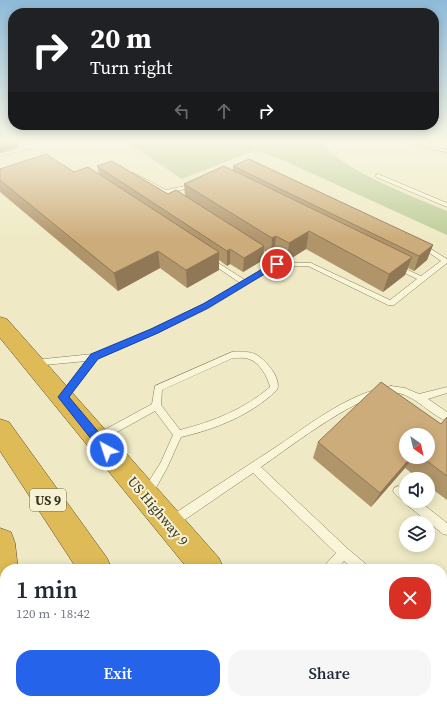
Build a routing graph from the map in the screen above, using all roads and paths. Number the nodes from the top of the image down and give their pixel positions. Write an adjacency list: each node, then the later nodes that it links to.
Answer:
1 (129, 173): 4 (lane)
2 (378, 176): 6 (lane)
3 (202, 183): 4 (lane)
4 (165, 192): 5 (lane)
5 (171, 196)
6 (447, 204)
7 (417, 243): 12 (lane)
8 (251, 247): 10 (lane)
9 (205, 257): 13 (lane)
10 (277, 264): 12 (lane); 13 (lane)
11 (394, 265): 12 (lane)
12 (422, 279)
13 (244, 283): 15 (lane)
14 (0, 324): 16 (highway, US Highway 9)
15 (94, 357): 16 (lane); 18 (lane)
16 (32, 363): 18 (highway, US Highway 9)
17 (447, 390): 19 (lane)
18 (63, 397): 24 (highway, US Highway 9)
19 (419, 398): 21 (lane); 25 (lane)
20 (156, 406): 23 (lane); 23 (lane); 24 (lane)
21 (447, 417)
22 (0, 430): 33 (highway, US 9)
23 (178, 434): 26 (lane)
24 (98, 439): 26 (highway, US Highway 9)
25 (254, 467): 28 (lane); 31 (lane)
26 (145, 496): 28 (highway, US Highway 9)
27 (420, 508): 29 (lane)
28 (169, 524): 34 (highway, US Highway 9)
29 (447, 530)
30 (0, 543): 32 (highway)
31 (344, 553): 35 (lane); 36 (lane)
32 (2, 564)
33 (93, 564)
34 (204, 564)
35 (334, 564)
36 (357, 564)

